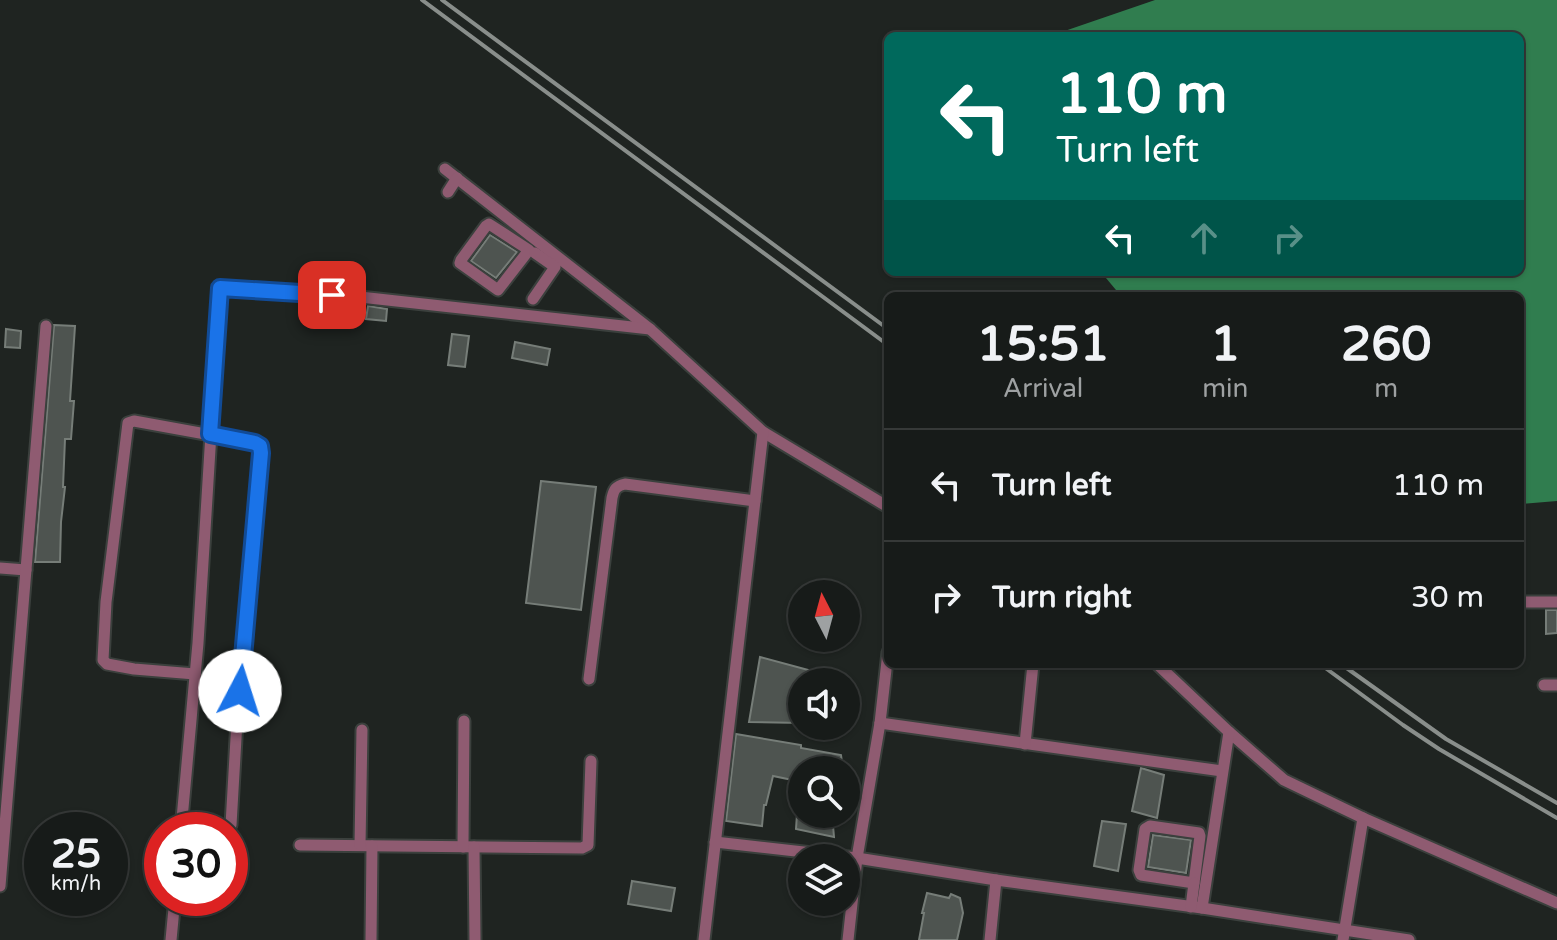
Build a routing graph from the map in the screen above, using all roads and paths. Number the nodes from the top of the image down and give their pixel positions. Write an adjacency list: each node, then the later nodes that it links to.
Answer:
1 (445, 169): 2 (street)
2 (457, 178): 3 (street); 4 (street)
3 (448, 192)
4 (480, 196): 5 (street); 6 (street)
5 (472, 208)
6 (511, 221): 7 (street); 8 (street)
7 (502, 232): 8 (street); 8 (street)
8 (533, 248): 9 (street)
9 (558, 263): 10 (street); 12 (street)
10 (533, 299)
11 (46, 326): 18 (street)
12 (650, 329): 13 (street); 14 (street)
13 (763, 432): 15 (street); 16 (street)
14 (210, 434): 24 (street); 24 (street); 38 (street)
15 (755, 501): 25 (street); 40 (street)
16 (884, 505)
17 (0, 568): 18 (street)
18 (26, 570): 29 (street)
19 (1524, 602): 20 (street)
20 (1557, 602)
21 (886, 668): 31 (street)
22 (1033, 668): 34 (street)
23 (1161, 668): 33 (street)
24 (195, 674): 37 (street)
25 (589, 679)
26 (1544, 685): 27 (street)
27 (1557, 685)
28 (0, 705): 29 (street)
29 (15, 707): 50 (street)
30 (464, 721): 44 (street)
31 (880, 723): 34 (street); 41 (street)
32 (362, 730): 43 (street)
33 (1229, 732): 36 (street); 39 (street)
34 (1025, 744): 36 (street)
35 (591, 761): 44 (street)
36 (1222, 771): 45 (street)
37 (183, 812)
38 (232, 812)
39 (1363, 818): 51 (street); 55 (street)
40 (715, 842): 46 (street); 59 (street)
41 (859, 844)
42 (300, 845): 43 (street)
43 (366, 846): 44 (street); 57 (street)
44 (468, 847): 58 (street)
45 (1205, 848): 49 (street); 49 (street); 52 (street)
46 (788, 850)
47 (860, 858): 48 (street)
48 (996, 880): 52 (street); 61 (street)
49 (1194, 883): 52 (street)
50 (0, 886)
51 (1557, 903)
52 (1197, 908): 55 (street)
53 (173, 916): 56 (street)
54 (851, 916): 60 (street)
55 (1344, 935): 62 (street)
56 (171, 940)
57 (371, 940)
58 (475, 940)
59 (704, 940)
60 (848, 940)
61 (990, 940)
62 (1409, 940)

